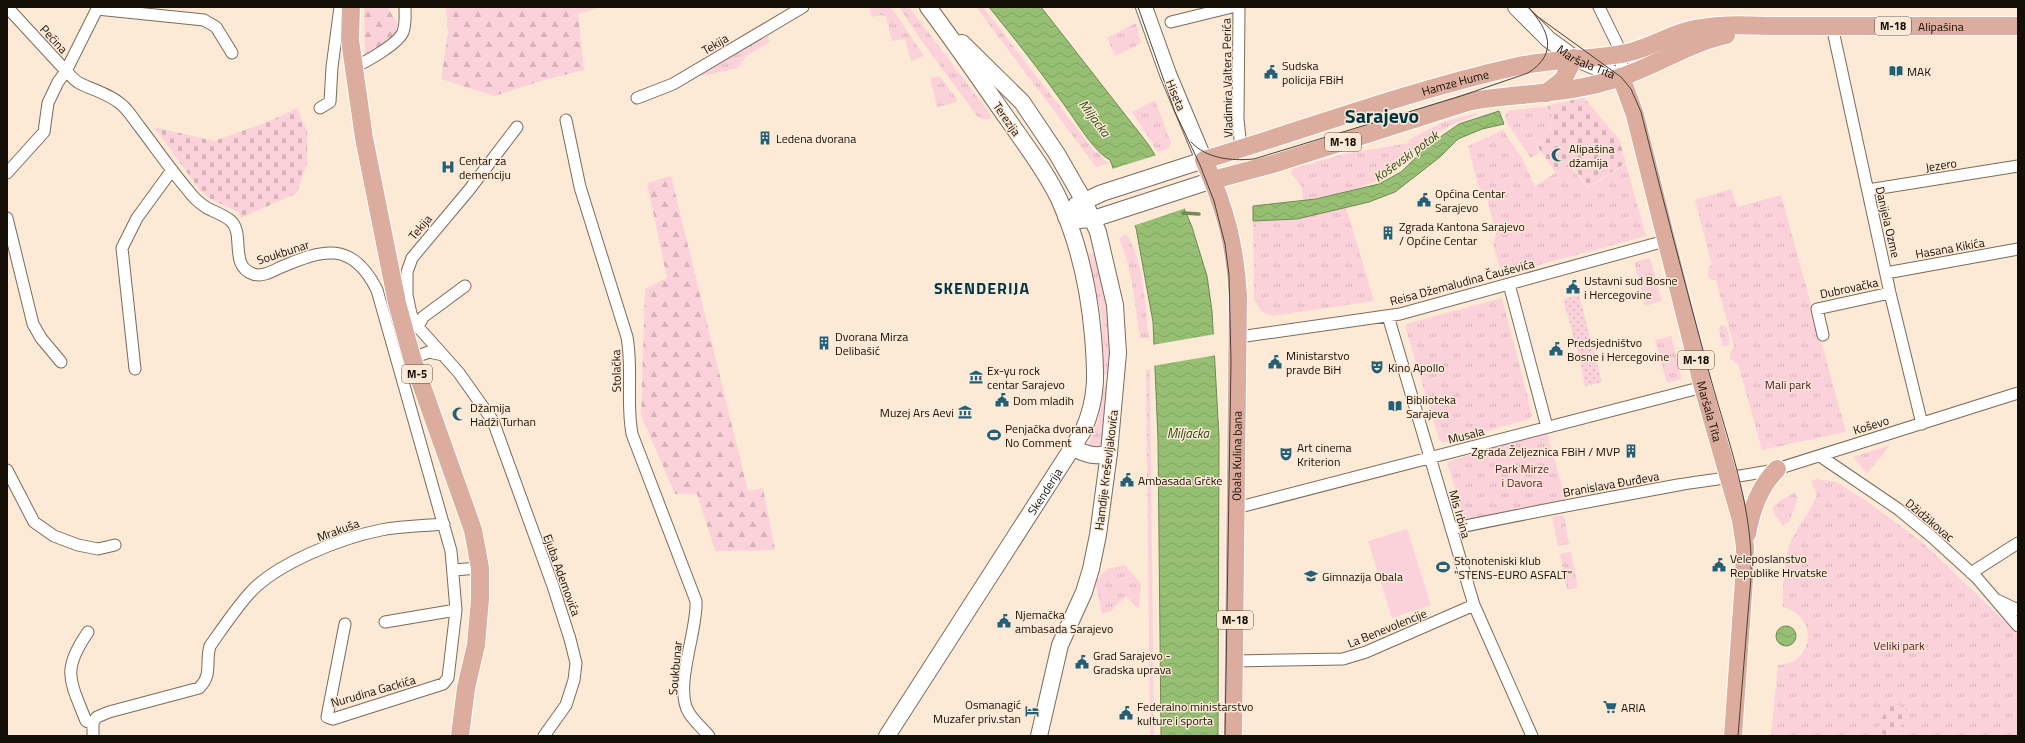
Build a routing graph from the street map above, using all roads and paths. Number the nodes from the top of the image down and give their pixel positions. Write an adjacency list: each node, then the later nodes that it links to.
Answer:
1 (7, 7): 22 (street, Pećina)
2 (340, 7): 26 (street)
3 (351, 7): 21 (main road, M-5)
4 (405, 7): 21 (street)
5 (803, 7): 25 (street, Tekija)
6 (928, 7): 14 (main road, Terezija)
7 (1144, 7): 30 (main road, Hiseta)
8 (1232, 7): 13 (street)
9 (1239, 7): 29 (street, Vladimira Valtera Perića)
10 (1516, 7): 20 (main road, Maršala Tita)
11 (1599, 7): 19 (street)
12 (98, 8): 18 (street); 22 (street)
13 (1171, 22)
14 (942, 24): 36 (main road, Terezija); 37 (main road, Terezija)
15 (1768, 26): 16 (main road, Alipašina / M-18); 19 (main road, Alipašina / M-18); 23 (main road, Alipašina / M-18)
16 (1832, 26): 17 (main road, Alipašina / M-18); 35 (street, Danijela Ozme)
17 (2018, 26)
18 (232, 53)
19 (1622, 54): 20 (main road, Hamze Hume / M-18); 23 (street)
20 (1574, 58): 23 (main road, Maršala Tita); 24 (main road); 29 (main road, Hamze Hume / M-18)
21 (354, 67): 46 (main road, M-5)
22 (66, 71): 32 (street, Soukbunar); 33 (street)
23 (1621, 77): 24 (main road, Hamze Hume / M-18); 40 (main road, Maršala Tita / M-18)
24 (1545, 94): 34 (main road, Hamze Hume / M-18)
25 (637, 98)
26 (320, 108)
27 (566, 120): 75 (street, Stolačka)
28 (517, 127): 48 (street, Tekija)
29 (1241, 149): 30 (main road, Hamze Hume / M-18); 34 (main road)
30 (1204, 160): 34 (main road, Hiseta / M-18); 36 (main road, Hamze Hume)
31 (2018, 166): 35 (street, Jezero)
32 (172, 170): 46 (street, Soukbunar); 54 (street)
33 (7, 172)
34 (1213, 180): 39 (main road, Hamze Hume); 50 (main road, Obala Kulina bana / M-18)
35 (1868, 190): 42 (street, Danijela Ozme)
36 (1084, 201): 37 (main road); 39 (main road, Hamdije Kreševljakovića)
37 (1066, 217): 39 (main road); 59 (main road, Skenderija)
38 (7, 218): 53 (street)
39 (1093, 219): 60 (main road, Hamdije Kreševljakovića)
40 (1665, 241): 43 (street, Reisa Džemaludina Čauševića); 55 (main road, Maršala Tita / M-18)
41 (2018, 249): 42 (street, Hasana Kikića)
42 (1886, 273): 45 (street, Danijela Ozme)
43 (1509, 284): 47 (street, Reisa Džemaludina Čauševića); 58 (street)
44 (465, 286): 48 (street)
45 (1890, 293): 49 (street, Dubrovačka); 57 (street, Danijela Ozme)
46 (390, 305): 52 (main road, M-5); 67 (street)
47 (1388, 316): 50 (street, Reisa Džemaludina Čauševića); 62 (street, Mis Irbina)
48 (418, 327): 51 (street, Tekija)
49 (1823, 335)
50 (1239, 337): 66 (main road, Obala Kulina bana / M-18)
51 (443, 356): 52 (street); 88 (street, Ejuba Ademovića)
52 (412, 358): 72 (main road, M-5)
53 (61, 362)
54 (135, 369)
55 (1703, 387): 58 (street, Musala); 65 (main road, Maršala Tita / M-18)
56 (2018, 393): 57 (street, Koševo)
57 (1922, 424): 61 (street, Koševo)
58 (1547, 427): 62 (street, Musala)
59 (1073, 448): 60 (main road); 90 (main road, Skenderija)
60 (1109, 453): 91 (main road, Hamdije Kreševljakovića)
61 (1820, 456): 63 (street, Koševo); 74 (street, Džidžikovac)
62 (1430, 458): 66 (street, Musala); 68 (street, Mis Irbina)
63 (1776, 469): 65 (street, Koševo); 71 (main road)
64 (7, 470): 70 (street)
65 (1730, 479): 68 (street, Branislava Đurđeva); 71 (main road, Maršala Tita / M-18)
66 (1236, 508): 84 (main road, Obala Kulina bana / M-18)
67 (444, 524): 73 (street, Nurudina Gackića); 85 (street, Mrakuša)
68 (1451, 529): 77 (street, Mis Irbina)
69 (2018, 543): 74 (street)
70 (114, 545)
71 (1745, 547): 94 (main road, Maršala Tita / M-18)
72 (480, 568): 73 (street); 87 (main road, M-5)
73 (454, 570): 78 (street, Nurudina Gackića)
74 (1971, 573): 76 (street, Džidžikovac)
75 (694, 594): 89 (street, Soukbunar)
76 (1993, 598): 79 (street, Džidžikovac); 82 (street)
77 (1474, 605): 84 (street, La Benevolencije); 93 (street, Mis Irbina)
78 (456, 610): 80 (street); 81 (street, Nurudina Gackića)
79 (2018, 610)
80 (385, 622)
81 (345, 624)
82 (2018, 626)
83 (88, 632): 85 (street)
84 (1235, 661): 92 (main road, Obala Kulina bana / M-18)
85 (93, 724): 86 (street)
86 (94, 736)
87 (460, 736)
88 (544, 736)
89 (709, 736)
90 (887, 736)
91 (1039, 736)
92 (1233, 736)
93 (1532, 736)
94 (1733, 736)

